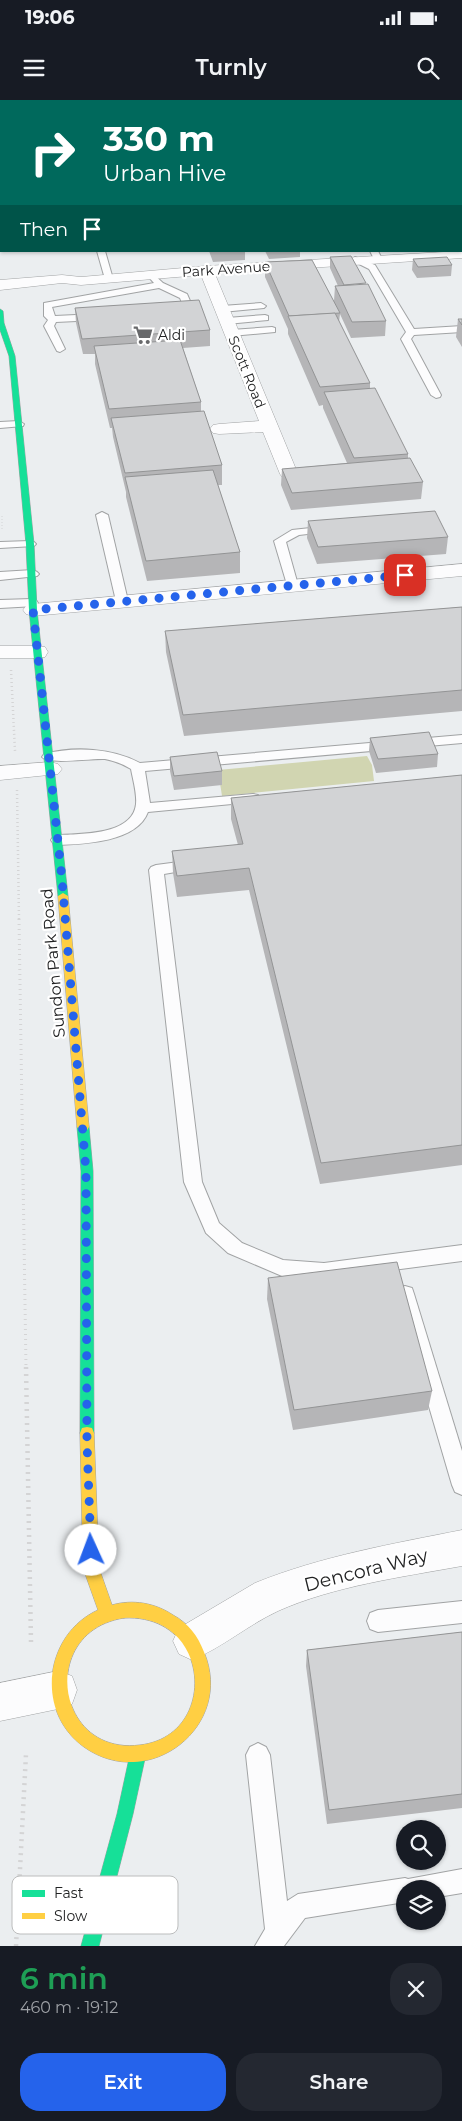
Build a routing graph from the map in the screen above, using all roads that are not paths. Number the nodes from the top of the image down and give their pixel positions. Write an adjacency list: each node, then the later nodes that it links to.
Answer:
1 (101, 252): 9 (lane)
2 (462, 254): 3 (street, Park Avenue)
3 (376, 255): 4 (street, Park Avenue)
4 (355, 260): 5 (street, Park Avenue); 20 (lane)
5 (206, 270): 6 (street, Park Avenue); 14 (street, Scott Road)
6 (155, 280): 9 (street, Park Avenue); 9 (lane); 13 (lane)
7 (81, 281): 8 (street, Park Avenue); 9 (street, Park Avenue); 10 (street, Park Avenue)
8 (0, 285)
9 (109, 291): 17 (lane)
10 (0, 296)
11 (262, 306): 14 (lane)
12 (0, 311): 22 (street, Sundon Park Road)
13 (168, 312)
14 (225, 312): 16 (lane); 19 (lane); 27 (street, Scott Road)
15 (106, 317): 17 (lane)
16 (265, 318)
17 (53, 319): 21 (lane)
18 (462, 329): 20 (lane)
19 (272, 330)
20 (411, 332): 24 (lane)
21 (60, 348)
22 (12, 356): 23 (lane); 25 (street, Sundon Park Road)
23 (0, 357)
24 (436, 395)
25 (19, 424): 26 (lane); 32 (street, Sundon Park Road)
26 (0, 425)
27 (269, 426): 28 (street); 29 (street, Scott Road)
28 (219, 429)
29 (289, 474)
30 (102, 515): 38 (lane)
31 (342, 528): 37 (lane)
32 (30, 544): 33 (lane); 35 (street, Sundon Park Road)
33 (0, 546)
34 (462, 570): 37 (street)
35 (33, 574): 36 (lane); 40 (street, Sundon Park Road)
36 (0, 576)
37 (292, 586): 38 (street)
38 (122, 601): 40 (street)
39 (0, 604): 40 (lane)
40 (32, 606): 42 (street, Sundon Park Road)
41 (0, 652): 42 (street)
42 (37, 652): 44 (street, Sundon Park Road)
43 (462, 740): 45 (lane)
44 (50, 763): 45 (lane); 46 (street); 49 (street, Sundon Park Road)
45 (138, 767): 48 (lane)
46 (8, 773)
47 (268, 797): 48 (lane)
48 (143, 808): 49 (lane)
49 (58, 840): 56 (street, Sundon Park Road)
50 (199, 864): 51 (lane)
51 (462, 1253)
52 (405, 1294): 53 (lane)
53 (462, 1485)
54 (462, 1548): 58 (street, Dencora Way)
55 (462, 1612): 57 (lane)
56 (107, 1613): 58 (street); 59 (street)
57 (378, 1621)
58 (192, 1640): 61 (street)
59 (58, 1690): 60 (street); 61 (street)
60 (0, 1702)
61 (138, 1754): 63 (street)
62 (258, 1756): 67 (lane)
63 (109, 1876)
64 (462, 1881): 65 (lane)
65 (446, 1884)
66 (396, 1891): 67 (lane)
67 (273, 1939)

